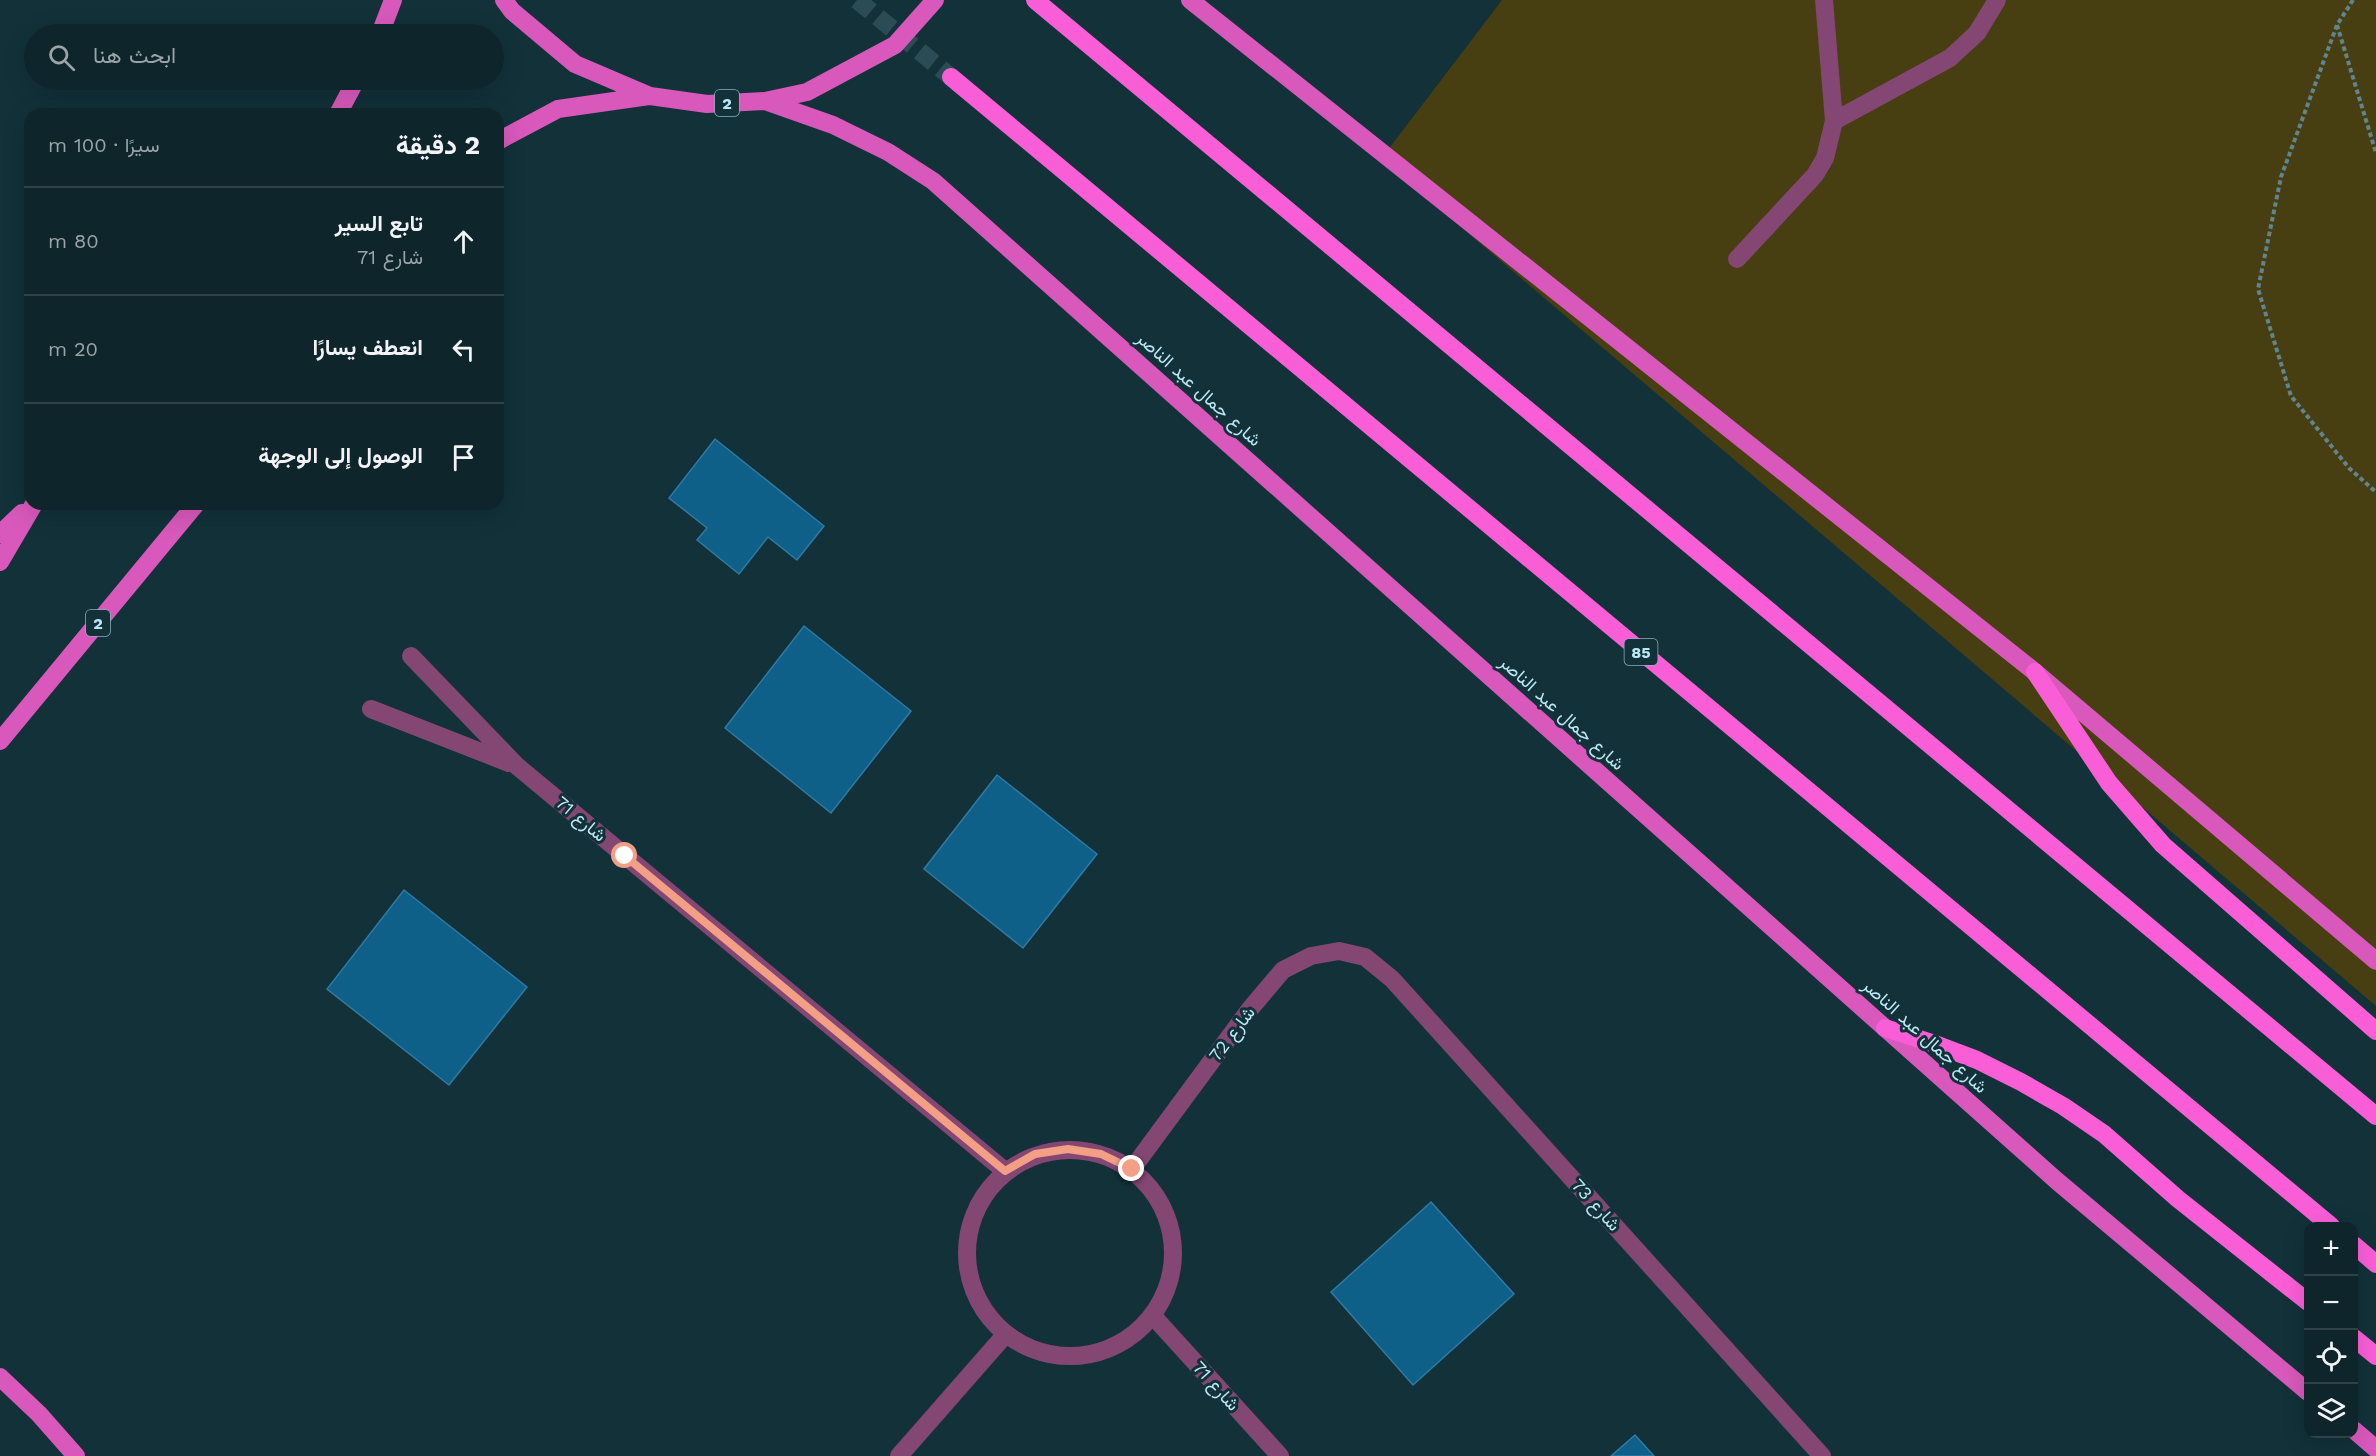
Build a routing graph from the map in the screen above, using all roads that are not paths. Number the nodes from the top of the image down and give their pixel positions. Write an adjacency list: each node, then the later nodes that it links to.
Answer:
1 (393, 0): 8 (main road)
2 (504, 0): 11 (main road, 2)
3 (935, 0): 12 (main road, 2)
4 (1035, 0): 31 (highway)
5 (1190, 0): 23 (main road)
6 (1824, 0): 14 (street)
7 (1997, 0): 14 (street)
8 (384, 24)
9 (951, 78): 34 (highway, 85)
10 (351, 90): 13 (main road)
11 (650, 96): 12 (main road, 2); 15 (main road, 2)
12 (765, 101): 29 (main road, شارع جمال عبد الناصر)
13 (341, 108)
14 (1834, 121): 16 (street)
15 (504, 138)
16 (1737, 259)
17 (26, 510): 20 (main road)
18 (30, 510): 21 (main road)
19 (191, 510): 25 (main road, 2)
20 (0, 534)
21 (0, 562)
22 (411, 656): 26 (street, شارع 71)
23 (2036, 672): 28 (main road); 30 (highway)
24 (371, 709): 26 (street, شارع 71)
25 (0, 741)
26 (517, 766): 33 (street, شارع 71)
27 (1365, 957): 32 (street, شارع 72); 49 (street, شارع 73)
28 (2376, 961)
29 (1885, 1028): 37 (highway); 43 (main road, شارع جمال عبد الناصر)
30 (2376, 1031)
31 (2376, 1116)
32 (1132, 1169): 33 (street); 38 (street)
33 (1005, 1171): 39 (street)
34 (2325, 1222)
35 (2358, 1248): 36 (highway)
36 (2376, 1264)
37 (2304, 1299)
38 (1153, 1316): 39 (street); 48 (street, شارع 71)
39 (1005, 1335): 47 (street)
40 (2358, 1341): 41 (highway)
41 (2376, 1356)
42 (0, 1377): 46 (main road)
43 (2304, 1389)
44 (2358, 1433): 45 (main road)
45 (2376, 1449)
46 (76, 1456)
47 (899, 1456)
48 (1280, 1456)
49 (1822, 1456)

